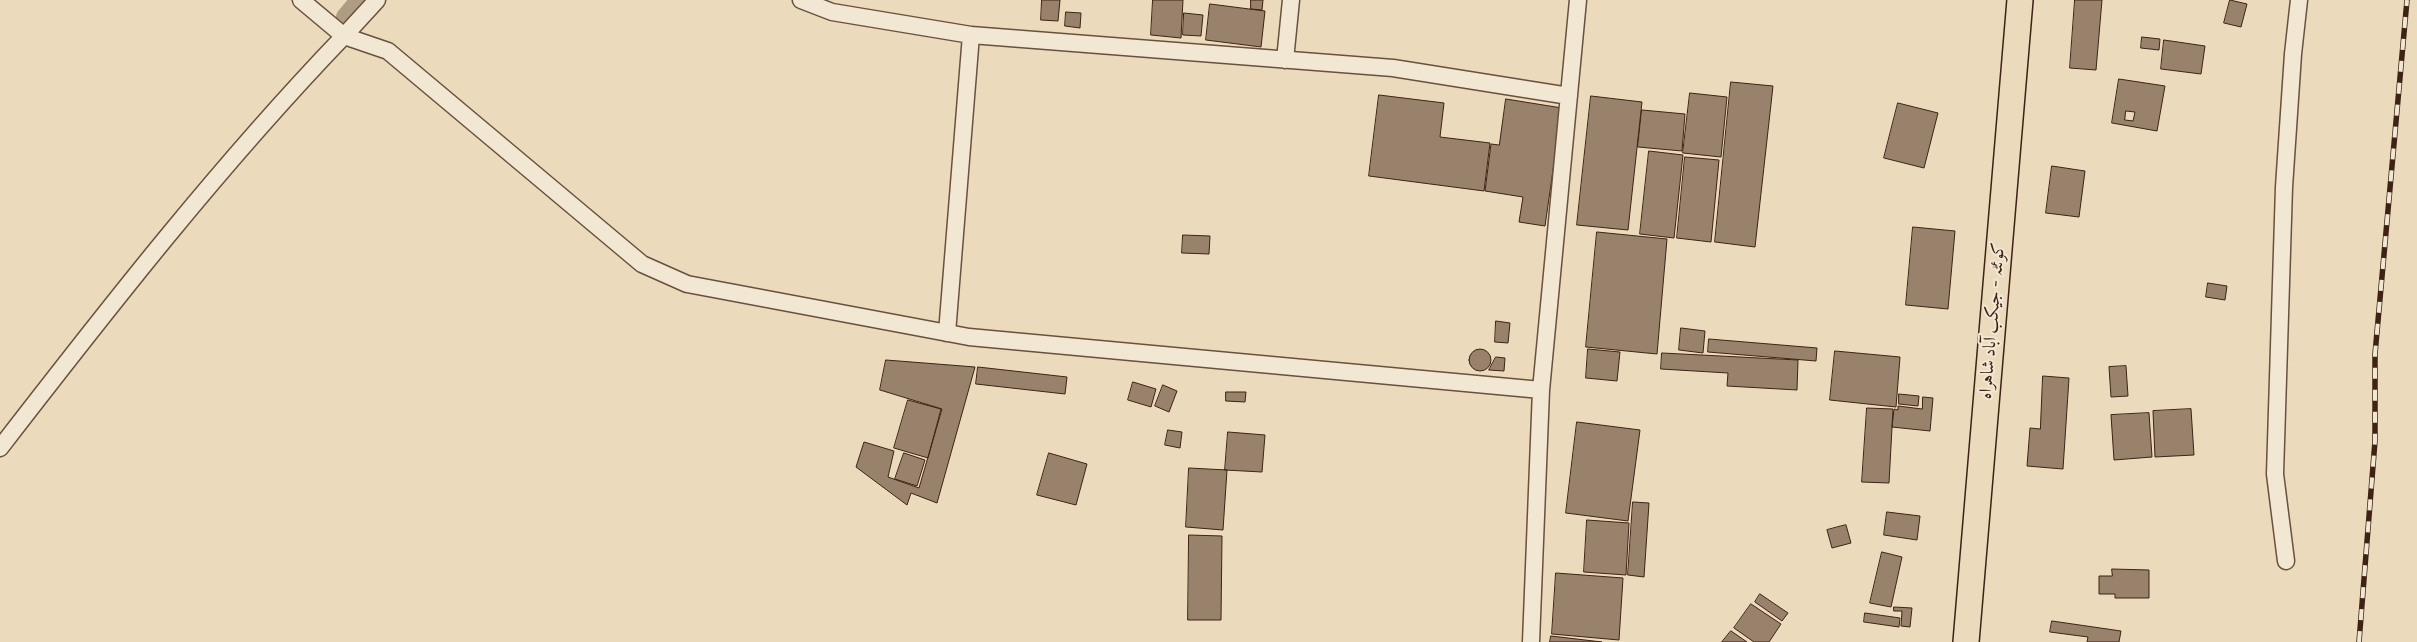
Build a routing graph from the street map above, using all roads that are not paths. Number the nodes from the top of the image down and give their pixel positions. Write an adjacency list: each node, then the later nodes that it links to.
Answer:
1 (301, 0): 9 (street)
2 (377, 0): 9 (street)
3 (801, 0): 8 (street)
4 (1292, 0): 10 (street)
5 (1578, 0): 11 (street)
6 (2020, 0): 17 (highway, کوئٹہ - جیکب آباد شاہراہ)
7 (2299, 0): 15 (street)
8 (972, 34): 10 (street); 12 (street)
9 (344, 36): 12 (street); 14 (street)
10 (1284, 60): 11 (street)
11 (1569, 96): 13 (street)
12 (947, 332): 13 (street)
13 (1541, 390): 16 (street)
14 (0, 448)
15 (2286, 561)
16 (1531, 642)
17 (1966, 642)

